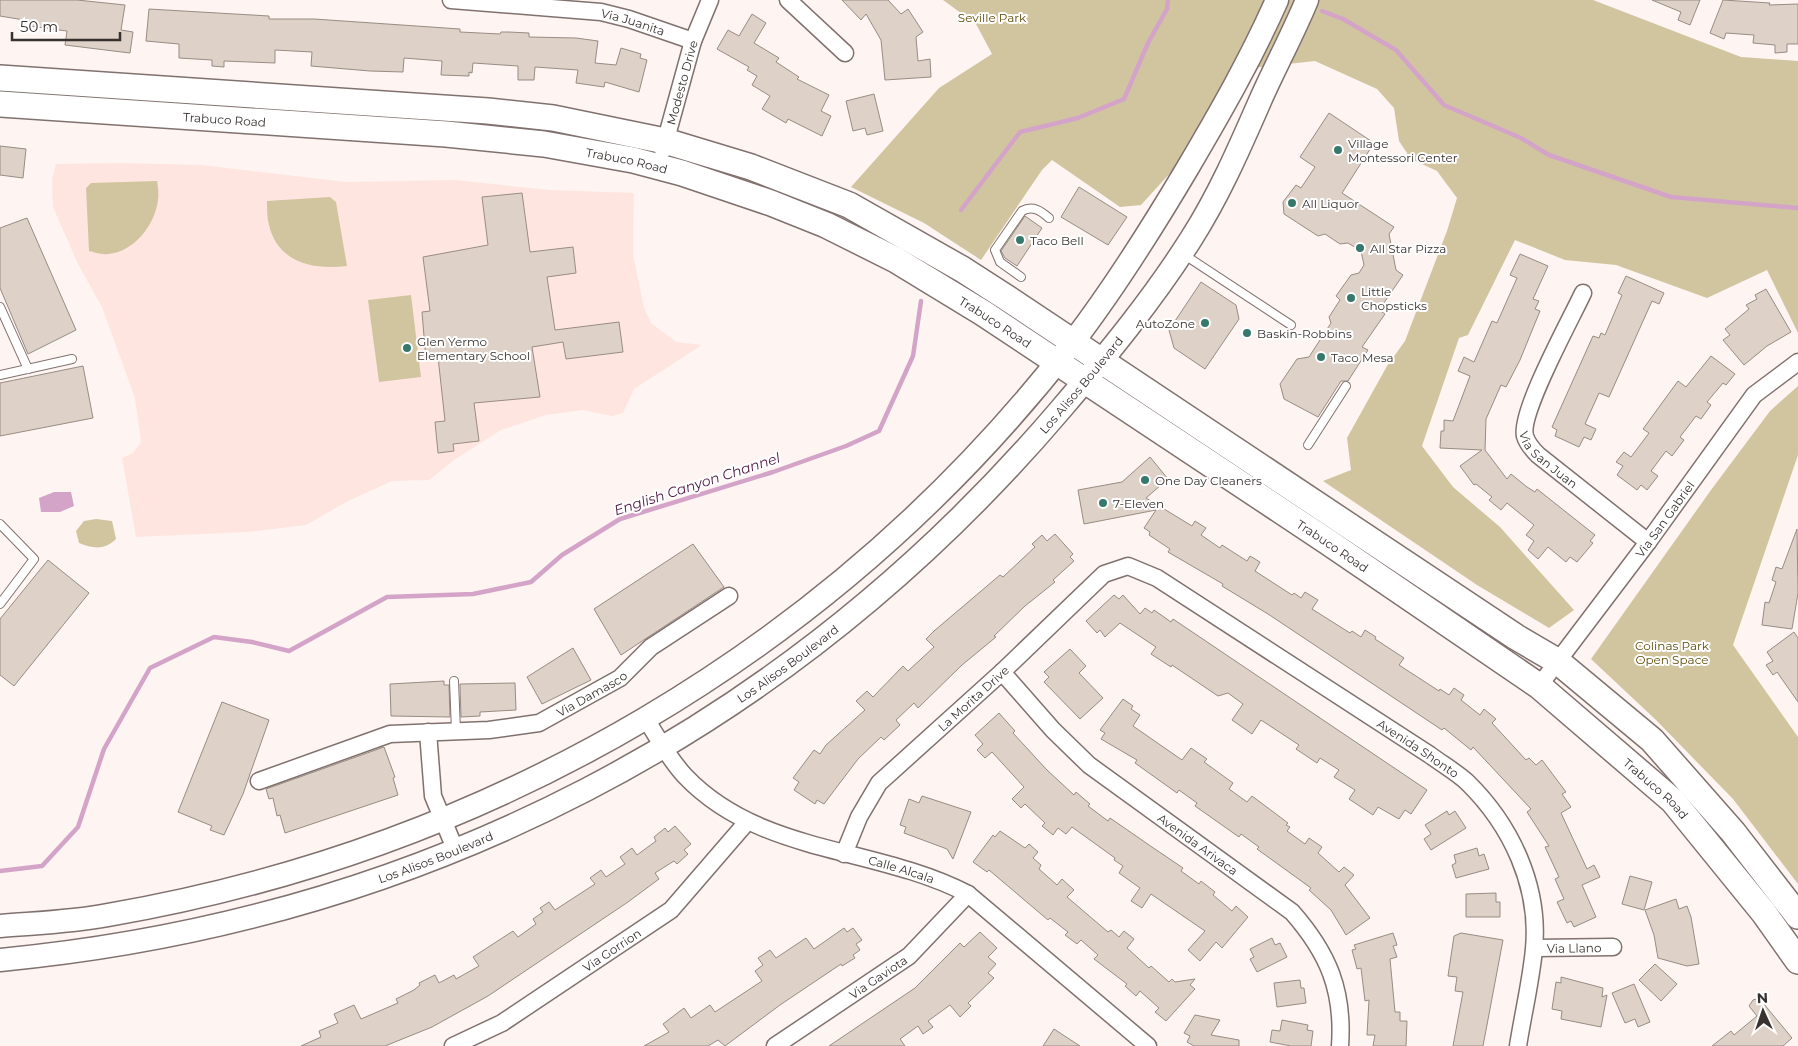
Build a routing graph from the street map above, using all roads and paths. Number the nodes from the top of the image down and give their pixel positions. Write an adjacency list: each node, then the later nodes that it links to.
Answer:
1 (451, 0): 6 (street, Via Juanita)
2 (710, 0): 6 (street, Modesto Drive)
3 (788, 0): 7 (street)
4 (1278, 0): 10 (main road)
5 (1307, 0): 11 (main road, Los Alisos Boulevard)
6 (692, 41): 12 (street, Modesto Drive)
7 (845, 53)
8 (0, 78): 12 (main road, Trabuco Road)
9 (0, 104): 13 (main road, Trabuco Road)
10 (1216, 120): 11 (main road); 20 (main road)
11 (1247, 133): 15 (main road, Los Alisos Boulevard)
12 (665, 141): 13 (street, Modesto Drive); 20 (main road, Trabuco Road)
13 (659, 167): 23 (main road, Trabuco Road)
14 (1049, 218): 16 (lane)
15 (1181, 253): 19 (lane); 22 (main road, Los Alisos Boulevard)
16 (1020, 277)
17 (1583, 293): 31 (street, Via San Juan)
18 (0, 307): 25 (lane)
19 (1291, 325)
20 (1073, 342): 22 (main road, Trabuco Road); 23 (main road)
21 (72, 360): 25 (lane)
22 (1101, 360): 27 (main road, Los Alisos Boulevard); 35 (main road, Trabuco Road)
23 (1056, 362): 27 (main road, Trabuco Road); 39 (main road)
24 (1798, 362): 31 (street, Via San Gabriel)
25 (28, 369): 26 (lane)
26 (0, 375)
27 (1086, 381): 38 (main road, Trabuco Road); 42 (main road, Los Alisos Boulevard)
28 (1346, 386): 29 (lane)
29 (1308, 445)
30 (0, 524): 34 (lane)
31 (1648, 542): 35 (street, Via San Gabriel)
32 (1128, 566): 36 (street, La Morita Drive); 52 (street, Avenida Shonto)
33 (729, 596): 40 (street, Via Damasco)
34 (0, 604)
35 (1557, 661): 38 (street, Via San Gabriel); 49 (main road, Trabuco Road)
36 (1002, 672): 47 (street, La Morita Drive); 58 (street, Avenida Arivaca)
37 (454, 681): 40 (lane)
38 (1539, 686): 54 (main road, Trabuco Road)
39 (646, 719): 42 (street, Calle Alcala); 44 (main road)
40 (456, 731): 41 (street, Via Damasco)
41 (428, 732): 43 (street, Via Damasco); 44 (street)
42 (664, 747): 45 (street, Calle Alcala); 46 (main road, Los Alisos Boulevard)
43 (259, 781)
44 (444, 820): 46 (street); 50 (main road)
45 (747, 822): 47 (street, Calle Alcala); 56 (street, Via Gorrion)
46 (456, 851): 53 (main road, Los Alisos Boulevard)
47 (844, 854): 48 (street, Calle Alcala)
48 (968, 894): 55 (street, Calle Alcala); 57 (street, Via Gaviota)
49 (1798, 916)
50 (0, 926)
51 (1612, 947): 52 (street, Via Llano)
52 (1535, 948): 59 (street, Avenida Shonto)
53 (0, 960)
54 (1798, 961)
55 (1137, 1043)
56 (453, 1046)
57 (775, 1046)
58 (1340, 1046)
59 (1518, 1046)

